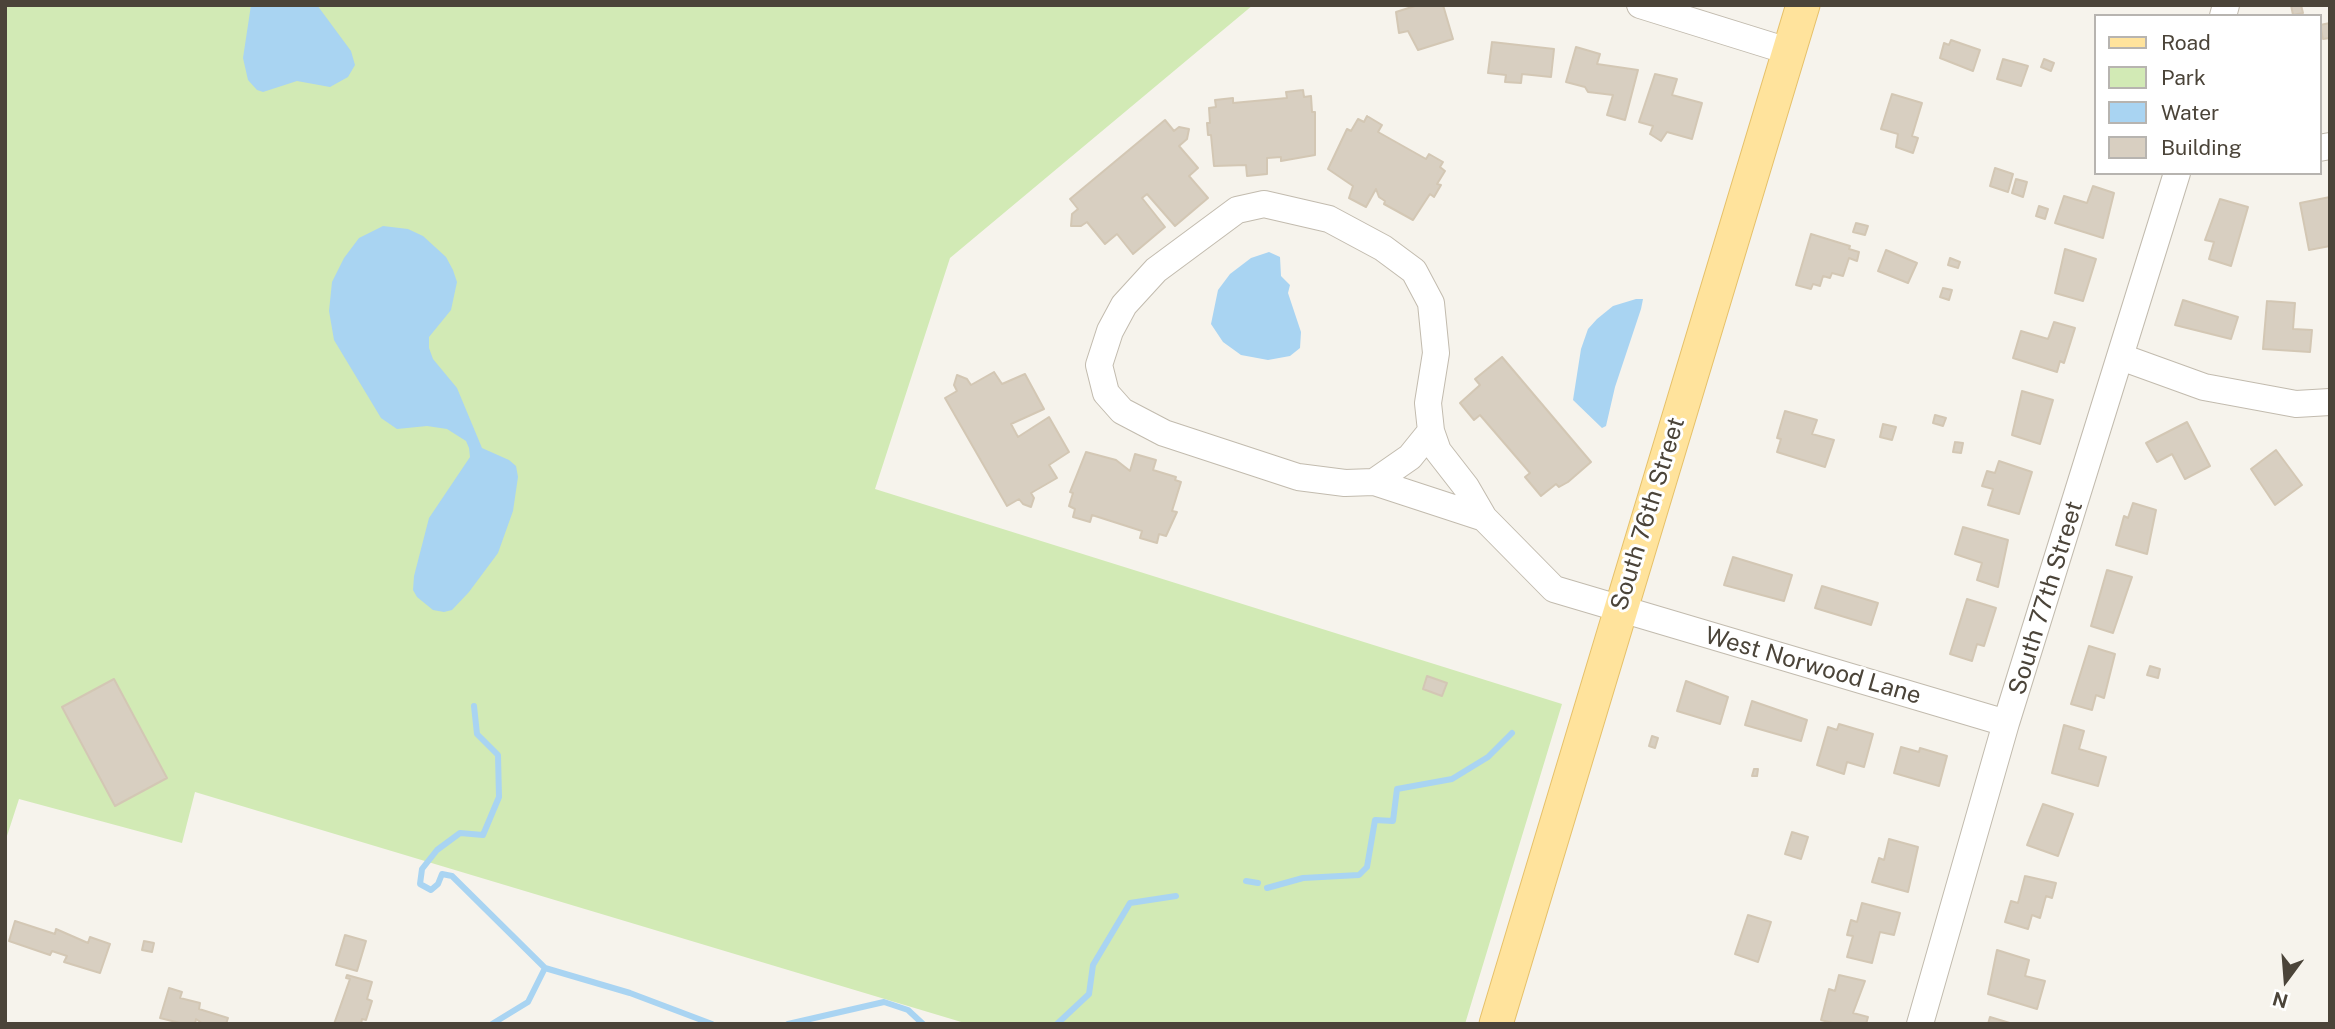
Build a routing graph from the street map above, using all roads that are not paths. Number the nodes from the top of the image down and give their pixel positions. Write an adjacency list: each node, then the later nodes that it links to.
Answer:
1 (1640, 5): 3 (street)
2 (1803, 5): 3 (main road, South 76th Street)
3 (1788, 51): 10 (main road, South 76th Street)
4 (2176, 175): 5 (street, South 77th Street)
5 (2121, 358): 6 (street); 11 (street, South 77th Street)
6 (2330, 402)
7 (1431, 431): 8 (street); 8 (street); 9 (street)
8 (1374, 482): 9 (street)
9 (1485, 518): 10 (street, West Norwood Lane)
10 (1620, 609): 11 (street, West Norwood Lane); 12 (main road, South 76th Street)
11 (2006, 723): 13 (street, South 77th Street)
12 (1496, 1024)
13 (1920, 1024)

